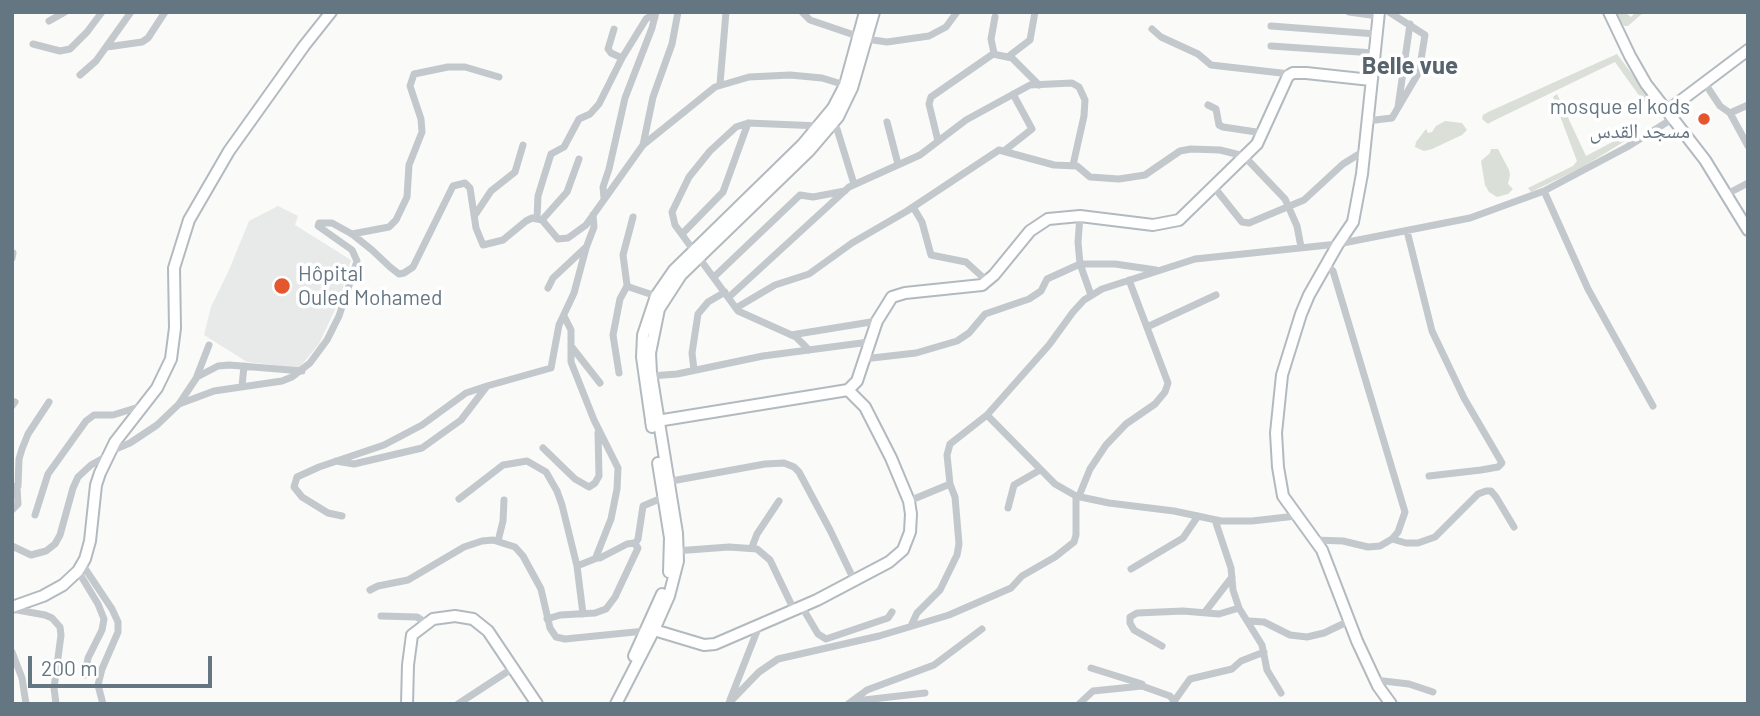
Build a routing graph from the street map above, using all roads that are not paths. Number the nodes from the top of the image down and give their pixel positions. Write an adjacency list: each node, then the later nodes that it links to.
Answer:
1 (65, 12): 18 (street)
2 (102, 12): 25 (street)
3 (131, 12): 27 (street)
4 (165, 12): 27 (street)
5 (331, 12): 124 (street)
6 (678, 12): 58 (street)
7 (726, 12): 38 (street)
8 (802, 12): 24 (street)
9 (865, 12): 24 (street)
10 (873, 12): 24 (street)
11 (957, 12): 24 (street)
12 (1035, 12): 31 (street)
13 (1349, 12): 15 (street)
14 (1609, 12): 48 (street)
15 (1382, 13): 19 (street); 23 (street)
16 (655, 15): 32 (street); 72 (street)
17 (995, 17): 29 (street)
18 (49, 22)
19 (1410, 24): 46 (street); 46 (street)
20 (1270, 26): 23 (street)
21 (614, 29): 32 (street)
22 (1152, 30): 33 (street)
23 (1376, 34): 30 (street)
24 (862, 38): 39 (street); 42 (street)
25 (33, 44)
26 (1270, 46): 30 (street)
27 (107, 47): 34 (street)
28 (1748, 50): 37 (street)
29 (994, 53): 31 (street); 56 (street)
30 (1374, 53): 36 (street)
31 (1009, 56): 40 (street)
32 (622, 58): 79 (street)
33 (1291, 74): 36 (street); 54 (street)
34 (80, 75)
35 (499, 77): 82 (street)
36 (1371, 80): 49 (street)
37 (1704, 82): 45 (street); 48 (street)
38 (720, 85): 39 (street); 58 (street)
39 (845, 85): 42 (street)
40 (1039, 85): 41 (street); 65 (street)
41 (1013, 94): 56 (street); 60 (street)
42 (843, 99): 53 (street)
43 (1208, 105): 54 (street)
44 (1748, 105): 47 (street)
45 (1720, 106): 47 (street); 52 (street)
46 (1397, 112): 49 (street)
47 (1730, 113): 52 (street)
48 (1669, 115): 70 (street); 71 (street)
49 (1367, 121): 61 (street)
50 (887, 122): 64 (street)
51 (748, 123): 53 (street); 83 (street); 83 (street)
52 (1735, 124): 55 (street)
53 (825, 126): 67 (street); 87 (street)
54 (1263, 133): 62 (street)
55 (1745, 137): 59 (street)
56 (938, 141): 64 (street)
57 (523, 145): 75 (street)
58 (643, 145): 72 (street)
59 (1748, 146)
60 (1004, 150): 65 (street); 73 (street)
61 (1364, 151): 74 (street); 84 (street)
62 (1244, 156): 65 (street); 68 (street); 74 (street)
63 (579, 159): 79 (street)
64 (898, 164): 67 (street)
65 (1073, 165)
66 (1748, 183): 71 (street)
67 (854, 184): 69 (street)
68 (1214, 187): 74 (street); 77 (street)
69 (846, 191): 91 (street); 96 (street)
70 (1544, 191): 81 (street); 125 (street)
71 (1727, 194): 80 (street)
72 (604, 199): 76 (street)
73 (913, 207): 93 (street); 100 (street)
74 (1290, 207): 85 (street)
75 (475, 215): 79 (street); 82 (street)
76 (593, 215): 79 (street); 86 (street)
77 (1080, 216): 88 (street); 93 (street)
78 (633, 217): 94 (street)
79 (540, 219)
80 (1747, 228)
81 (1407, 232): 84 (street); 133 (street)
82 (352, 234): 113 (street)
83 (682, 234): 87 (street)
84 (1338, 244): 85 (street); 89 (street)
85 (1301, 247): 90 (street)
86 (586, 248): 95 (street); 101 (street)
87 (696, 253): 91 (street); 99 (street); 115 (street)
88 (1080, 264): 90 (street); 97 (street); 109 (street)
89 (1326, 265): 148 (street); 152 (street)
90 (1157, 270): 92 (street)
91 (714, 277): 96 (street)
92 (1129, 280): 97 (street); 103 (street)
93 (987, 281): 102 (street)
94 (627, 286): 99 (street); 114 (street)
95 (548, 288)
96 (727, 294): 100 (street); 112 (street)
97 (1091, 295): 126 (street)
98 (1216, 295): 103 (street)
99 (656, 296): 127 (street)
100 (736, 308): 104 (street)
101 (564, 316): 107 (street); 120 (street)
102 (877, 321): 104 (street); 105 (street)
103 (1147, 327): 137 (street)
104 (791, 335): 108 (street)
105 (869, 342): 108 (street); 109 (street)
106 (209, 345): 116 (street)
107 (570, 346): 118 (street); 128 (street)
108 (809, 350): 112 (street)
109 (863, 359): 121 (street)
110 (244, 366): 111 (street); 116 (street); 119 (street)
111 (275, 370): 113 (street); 117 (street)
112 (694, 370): 115 (street)
113 (302, 371): 117 (street)
114 (619, 373)
115 (651, 376): 127 (street)
116 (197, 377): 123 (street)
117 (274, 382): 119 (street)
118 (600, 383)
119 (242, 386): 123 (street)
120 (487, 386): 131 (street); 131 (street)
121 (848, 390): 127 (street); 142 (street)
122 (49, 402): 136 (street)
123 (179, 404): 130 (street)
124 (142, 406): 130 (street); 145 (street)
125 (1653, 406)
126 (987, 415): 132 (street); 135 (street)
127 (654, 422): 134 (street)
128 (598, 429): 129 (street); 158 (street)
129 (543, 448)
130 (109, 454): 155 (street); 160 (street)
131 (336, 461): 146 (street)
132 (1040, 470): 137 (street); 143 (street)
133 (1429, 476)
134 (665, 482): 138 (street); 157 (street); 163 (street)
135 (950, 484): 142 (street); 177 (street)
136 (14, 488): 144 (street)
137 (1078, 496): 147 (street); 177 (street)
138 (664, 497): 154 (street); 157 (street)
139 (459, 499): 159 (street)
140 (505, 500): 153 (street)
141 (779, 501): 156 (street)
142 (909, 501): 163 (street)
143 (1008, 508)
144 (12, 510)
145 (35, 515)
146 (342, 516)
147 (1198, 516): 149 (street); 161 (street)
148 (1296, 516): 149 (street); 151 (street)
149 (1214, 520): 162 (street)
150 (1514, 527): 152 (street)
151 (1315, 540): 152 (street); 174 (street)
152 (1392, 540)
153 (498, 541): 164 (street); 172 (street)
154 (635, 544): 158 (street); 170 (street)
155 (12, 545)
156 (752, 547): 157 (street); 166 (street)
157 (675, 551): 179 (street)
158 (597, 558): 159 (street)
159 (576, 566): 170 (street)
160 (80, 567): 165 (street); 185 (street); 196 (street)
161 (1131, 569)
162 (1232, 577): 167 (street); 169 (street)
163 (853, 580): 166 (street)
164 (370, 590)
165 (12, 608): 195 (street)
166 (798, 608): 168 (street); 176 (street)
167 (1239, 608): 169 (street); 173 (street)
168 (892, 612)
169 (1205, 612): 180 (street)
170 (583, 614): 172 (street)
171 (381, 616): 175 (street)
172 (547, 619): 179 (street)
173 (1249, 621): 174 (street); 182 (street)
174 (1349, 621): 186 (street)
175 (426, 623): 183 (street); 197 (street)
176 (759, 626): 179 (street); 193 (street)
177 (911, 626): 193 (street)
178 (982, 629): 191 (street)
179 (650, 631): 200 (street); 201 (street)
180 (1162, 646)
181 (12, 652): 194 (street)
182 (1264, 652): 190 (street); 192 (street)
183 (513, 668): 198 (street); 199 (street)
184 (1091, 668): 187 (street)
185 (85, 675)
186 (1375, 680): 188 (street); 204 (street)
187 (1146, 686): 192 (street); 203 (street)
188 (1433, 692)
189 (925, 693): 191 (street)
190 (1281, 693)
191 (856, 699): 202 (street)
192 (1175, 702)
193 (729, 703)
194 (26, 704)
195 (56, 704)
196 (103, 704)
197 (407, 704)
198 (458, 704)
199 (537, 704)
200 (611, 704)
201 (616, 704)
202 (848, 704)
203 (1079, 704)
204 (1391, 704)

